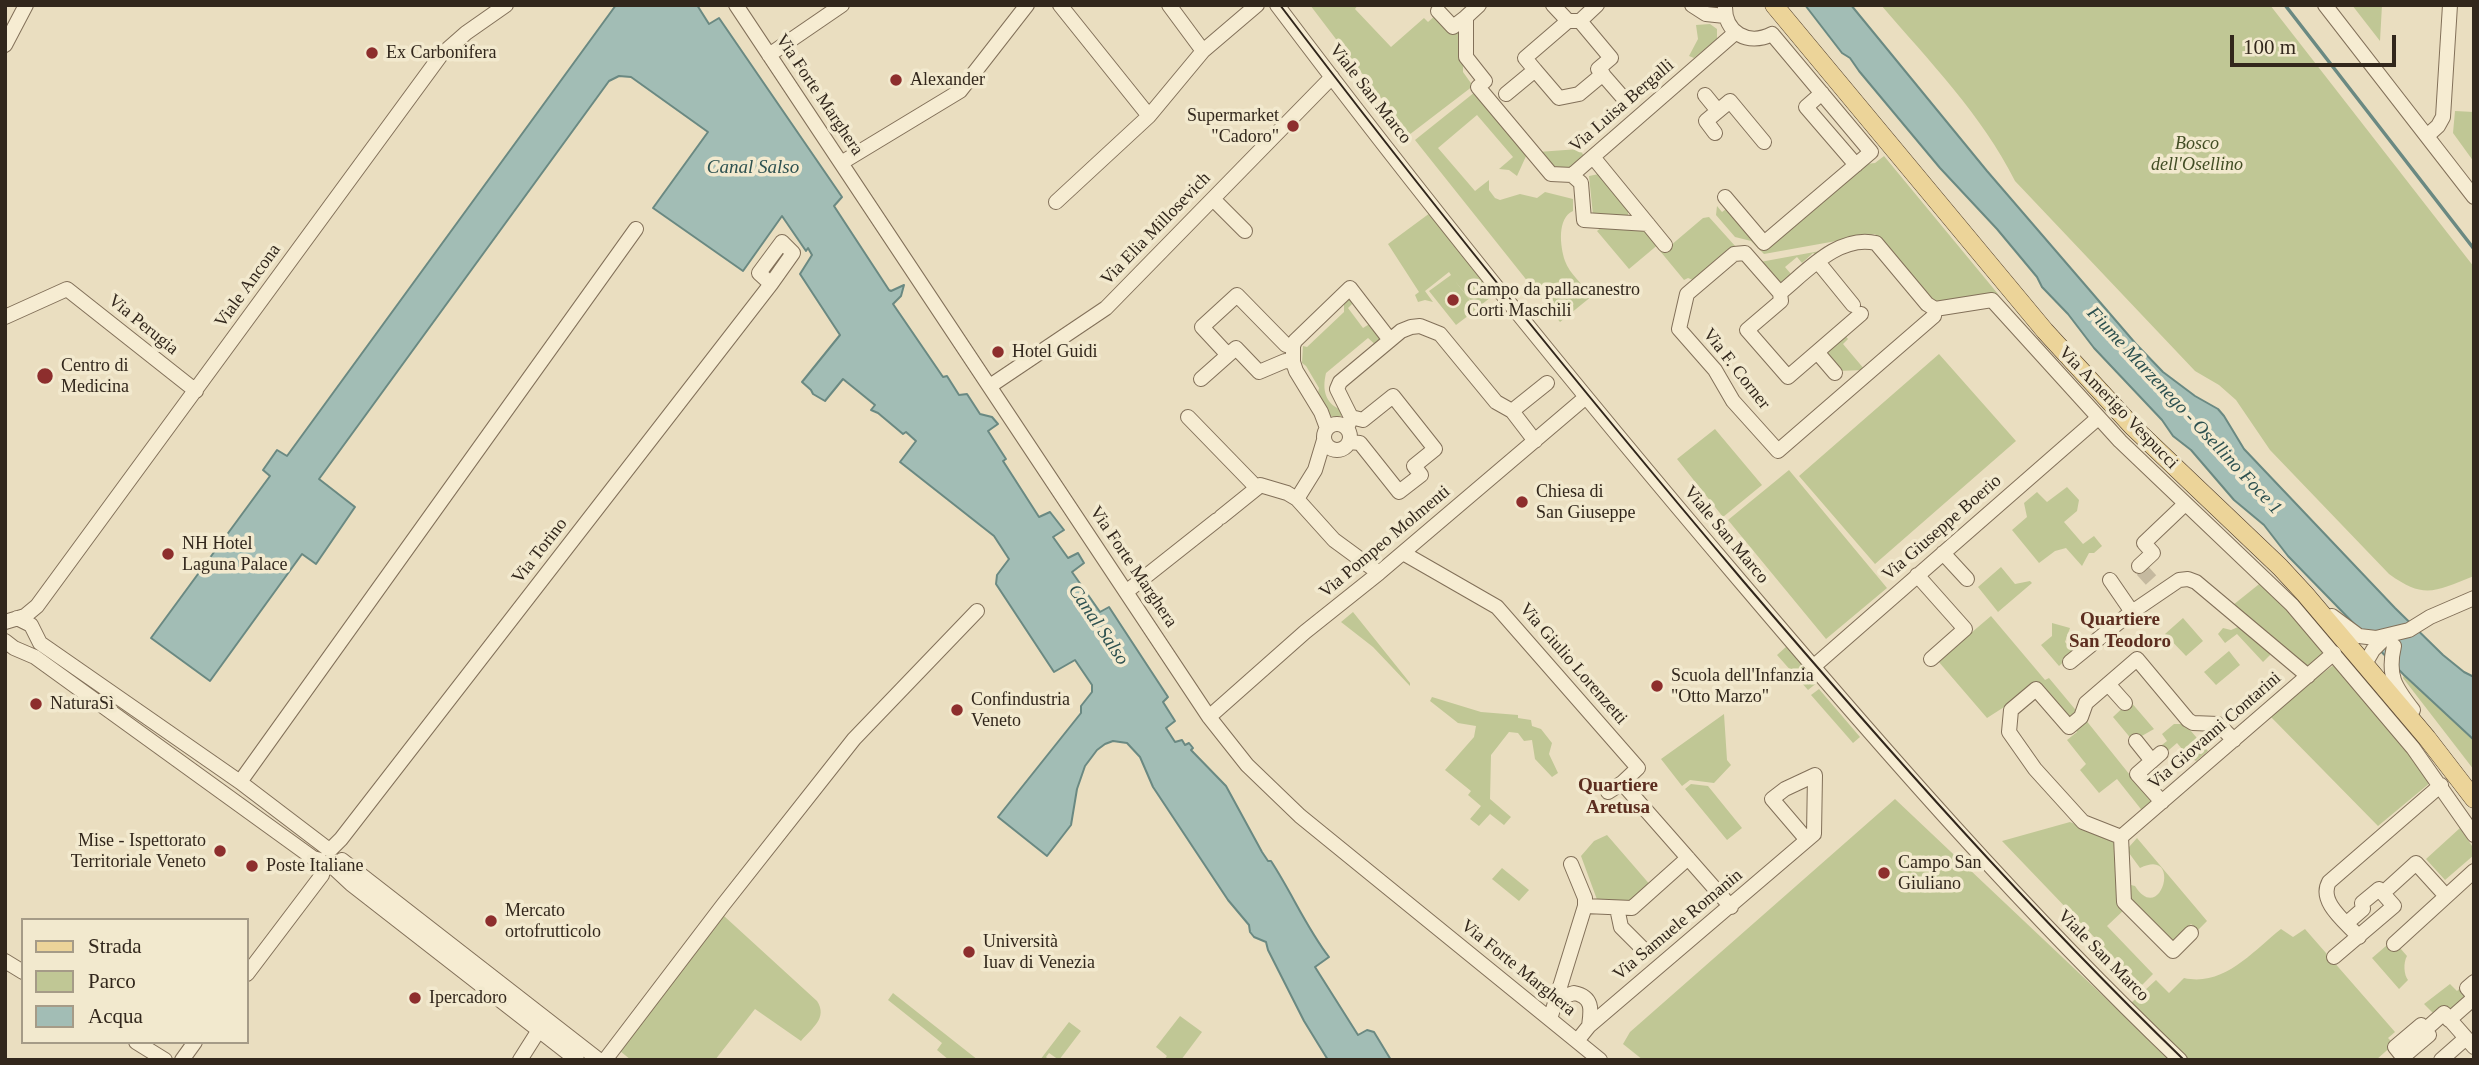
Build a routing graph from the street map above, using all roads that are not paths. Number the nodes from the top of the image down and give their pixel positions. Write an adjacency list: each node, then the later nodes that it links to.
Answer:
1 (506, 5): 65 (street, Viale Ancona)
2 (736, 5): 25 (street, Via Forte Marghera)
3 (842, 5): 25 (street)
4 (1027, 5): 40 (street)
5 (1060, 5): 35 (street)
6 (1169, 5): 24 (street)
7 (1257, 5): 24 (street)
8 (1277, 5): 29 (street, Viale San Marco)
9 (1479, 5): 19 (street)
10 (1553, 5): 20 (street)
11 (1597, 5): 20 (street)
12 (1692, 5): 18 (street)
13 (1774, 5): 23 (main road, Via Amerigo Vespucci)
14 (2325, 5): 37 (street)
15 (2450, 5): 37 (street)
16 (23, 6): 22 (street)
17 (1438, 10): 19 (street)
18 (1725, 10): 21 (street)
19 (1466, 17): 42 (street, Via Luisa Bergalli)
20 (1574, 21): 27 (street); 28 (street)
21 (1735, 33): 26 (street); 39 (street, Via Luisa Bergalli)
22 (5, 45)
23 (1806, 45): 26 (street); 80 (main road, Via Amerigo Vespucci)
24 (1203, 51): 35 (street)
25 (769, 55): 40 (street, Via Forte Marghera)
26 (1793, 59): 30 (street)
27 (1535, 70): 28 (street); 31 (street)
28 (1601, 71): 33 (street)
29 (1332, 77): 45 (street, Via Elia Millosevich); 66 (street, Viale San Marco)
30 (1822, 93): 41 (street); 41 (street)
31 (1506, 94)
32 (1705, 95): 34 (street)
33 (1625, 100)
34 (1718, 111): 36 (street); 38 (street)
35 (1149, 116): 46 (street)
36 (1715, 133)
37 (2427, 136): 44 (street)
38 (1765, 142)
39 (1593, 157): 42 (street, Via Luisa Bergalli); 47 (street)
40 (841, 163): 64 (street, Via Forte Marghera)
41 (1856, 165): 43 (street)
42 (1572, 175): 47 (street)
43 (1725, 197)
44 (2474, 197)
45 (1213, 199): 49 (street); 64 (street, Via Elia Millosevich)
46 (1056, 201)
47 (1648, 224): 50 (street)
48 (636, 229): 108 (street)
49 (1245, 231)
50 (1665, 245)
51 (1818, 262): 53 (street); 54 (street); 59 (street)
52 (771, 284): 117 (street, Via Torino)
53 (1780, 293): 54 (street, Via F. Corner); 59 (street)
54 (1935, 309): 69 (street)
55 (5, 317): 65 (street, Via Perugia)
56 (1390, 340): 57 (street); 67 (street); 71 (street)
57 (1293, 346): 58 (street); 60 (street)
58 (1232, 351): 60 (street); 62 (street)
59 (1817, 352): 61 (street)
60 (1293, 362): 70 (street)
61 (1835, 373)
62 (1200, 379)
63 (1547, 383): 67 (street)
64 (990, 386): 86 (street, Via Forte Marghera)
65 (196, 391): 89 (street, Viale Ancona)
66 (1587, 397): 72 (street, Via Pompeo Molmenti); 100 (street, Viale San Marco)
67 (1512, 411): 72 (street)
68 (1188, 417): 74 (street)
69 (2098, 418): 76 (street); 78 (street, Via Giuseppe Boerio)
70 (1326, 434): 71 (street); 71 (street); 73 (street)
71 (1347, 434): 71 (street); 73 (street)
72 (1535, 441): 77 (street, Via Pompeo Molmenti)
73 (1315, 470): 75 (street)
74 (1257, 488): 75 (street); 86 (street)
75 (1297, 499): 81 (street)
76 (2185, 504): 79 (street); 96 (street)
77 (1403, 553): 81 (street, Via Pompeo Molmenti); 109 (street, Via Giulio Lorenzetti)
78 (1943, 553): 82 (street, Via Giuseppe Boerio); 83 (street)
79 (2139, 566)
80 (2280, 568): 97 (main road, Via Amerigo Vespucci); 97 (street)
81 (1379, 573): 104 (street, Via Pompeo Molmenti)
82 (1917, 575): 98 (street); 100 (street, Via Giuseppe Boerio)
83 (1967, 579)
84 (2110, 580): 91 (street)
85 (2151, 580): 87 (street)
86 (1126, 592): 104 (street, Via Forte Marghera)
87 (2162, 592): 91 (street); 101 (street)
88 (2474, 598): 94 (street)
89 (37, 606): 92 (street, Viale Ancona); 93 (street, Viale Ancona)
90 (977, 611): 152 (street)
91 (2132, 612): 99 (street)
92 (9, 622): 93 (street)
93 (34, 631): 95 (street); 108 (street)
94 (2391, 641): 97 (street); 97 (street); 107 (street)
95 (12, 645): 117 (street)
96 (2334, 653): 101 (street, Via Giovanni Contarini); 110 (street)
97 (2372, 653): 107 (main road, Via Amerigo Vespucci)
98 (1931, 659)
99 (2070, 662)
100 (1813, 667): 154 (street, Viale San Marco)
101 (2308, 676): 105 (street, Via Giovanni Contarini)
102 (2108, 684): 103 (street); 105 (street); 115 (street)
103 (2125, 704)
104 (1209, 717): 138 (street, Via Forte Marghera)
105 (2234, 740): 113 (street, Via Giovanni Contarini)
106 (2136, 741): 113 (street)
107 (2456, 775): 112 (main road, Via Amerigo Vespucci)
108 (240, 782): 117 (street)
109 (1622, 783): 111 (street); 118 (street)
110 (2441, 785): 114 (street); 126 (street)
111 (1608, 792)
112 (2474, 799)
113 (2162, 802): 115 (street, Via Giovanni Contarini)
114 (2474, 835)
115 (2122, 837): 127 (street)
116 (1807, 841): 124 (street, Via Samuele Romanin)
117 (332, 856): 134 (street, Via Torino); 141 (street); 151 (street)
118 (1688, 858): 124 (street); 125 (street)
119 (1571, 864): 123 (street)
120 (2474, 871): 122 (street)
121 (2383, 893): 122 (street); 126 (street); 128 (street)
122 (2446, 896): 129 (street)
123 (1585, 906): 125 (street); 137 (street)
124 (1731, 907): 140 (street, Via Samuele Romanin)
125 (1618, 908): 130 (street)
126 (2347, 923): 128 (street)
127 (2191, 933)
128 (2359, 937): 131 (street)
129 (2394, 944)
130 (1645, 951)
131 (2334, 957)
132 (5, 961): 133 (street)
133 (21, 971)
134 (248, 973)
135 (2474, 982): 136 (street)
136 (2474, 997): 139 (street)
137 (1556, 999): 138 (street); 140 (street)
138 (1550, 1019): 143 (street, Via Forte Marghera)
139 (2449, 1020): 142 (street); 146 (street)
140 (1589, 1026): 143 (street, Via Samuele Romanin)
141 (539, 1030): 149 (street); 150 (street)
142 (2470, 1040): 155 (street)
143 (1577, 1041): 153 (street, Via Forte Marghera)
144 (139, 1044): 147 (street)
145 (194, 1044): 148 (street)
146 (2394, 1056)
147 (165, 1060)
148 (182, 1060)
149 (520, 1060)
150 (578, 1060)
151 (599, 1060)
152 (605, 1060)
153 (1600, 1060)
154 (2180, 1060)
155 (2441, 1060)

